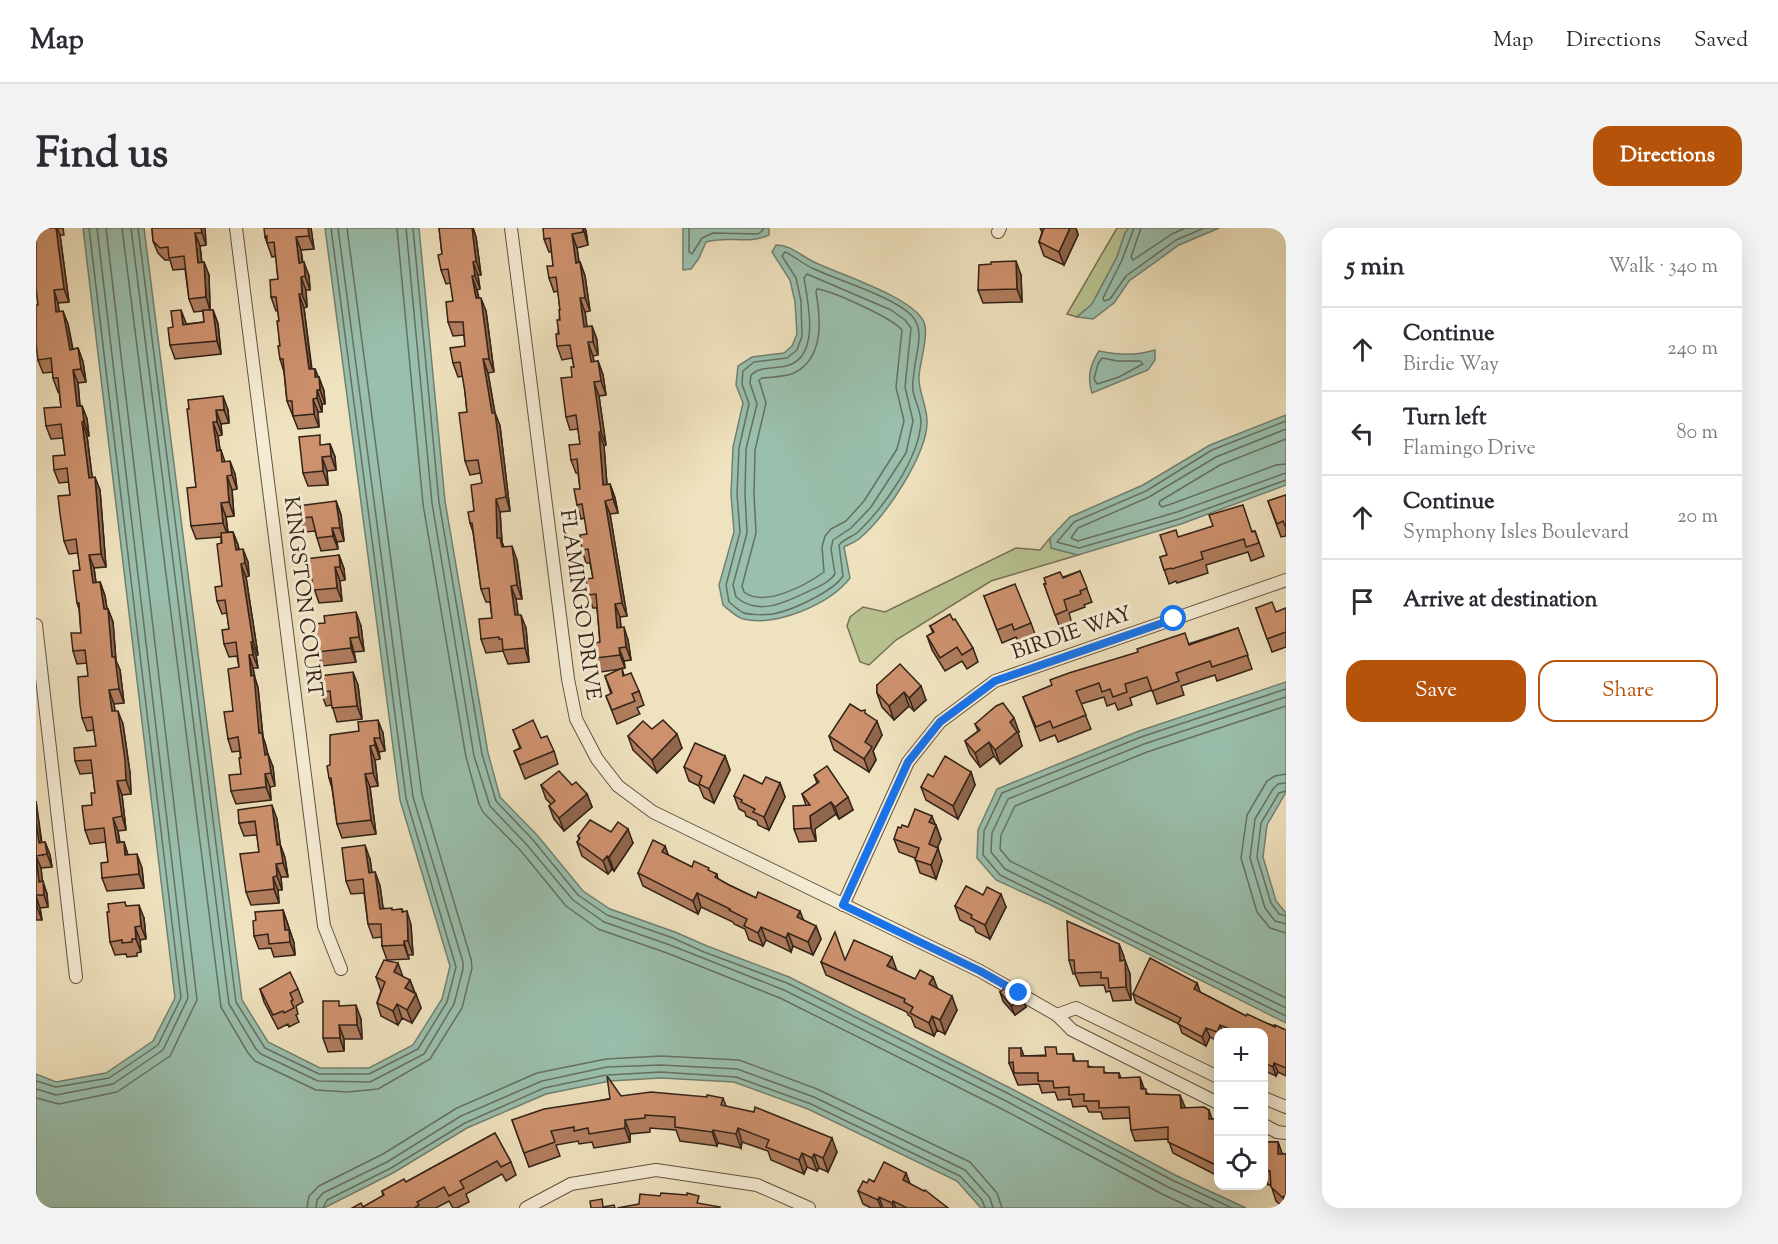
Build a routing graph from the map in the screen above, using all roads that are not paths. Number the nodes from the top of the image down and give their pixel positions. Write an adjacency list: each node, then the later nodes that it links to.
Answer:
1 (236, 228): 6 (street, KINGSTON COURT)
2 (511, 228): 5 (street, FLAMINGO DRIVE)
3 (1286, 580): 5 (street, BIRDIE WAY)
4 (36, 625): 7 (street)
5 (843, 905): 8 (street, FLAMINGO DRIVE)
6 (341, 969)
7 (76, 977)
8 (1057, 1015): 9 (street); 11 (street, FLAMINGO DRIVE)
9 (1214, 1075)
10 (1268, 1100): 12 (street)
11 (1214, 1101)
12 (1286, 1107)
13 (1268, 1128): 14 (street)
14 (1286, 1133)
15 (526, 1208): 16 (street)
16 (809, 1208)

